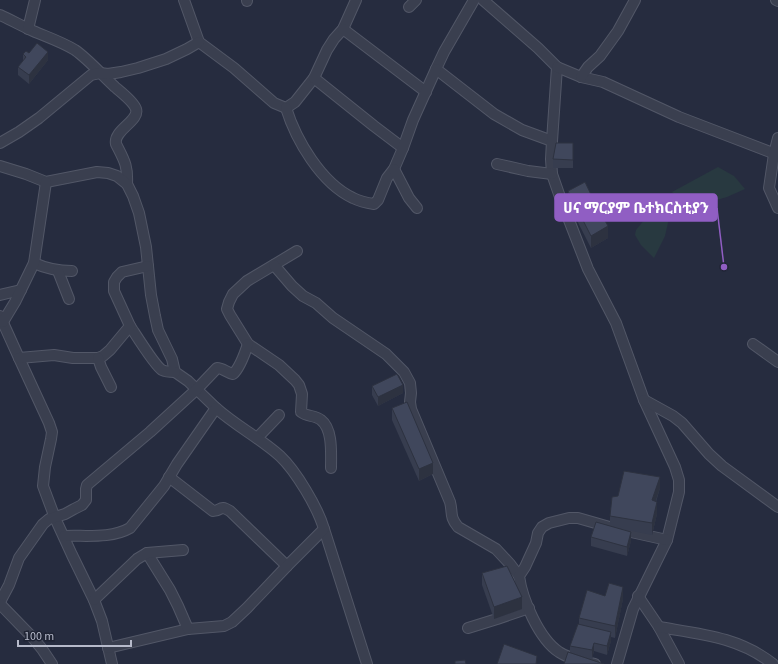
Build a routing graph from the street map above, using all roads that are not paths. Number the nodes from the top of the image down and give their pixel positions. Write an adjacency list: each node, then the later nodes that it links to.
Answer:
1 (35, 0): 8 (street)
2 (184, 0): 10 (street)
3 (356, 0): 9 (street)
4 (474, 0): 12 (street)
5 (483, 0): 11 (street)
6 (632, 1): 14 (street)
7 (0, 15): 8 (street)
8 (28, 28): 13 (street)
9 (343, 29): 15 (street); 16 (street)
10 (199, 42): 13 (street); 17 (street)
11 (557, 67): 14 (street); 19 (street)
12 (436, 70): 16 (street); 19 (street)
13 (100, 73): 20 (street); 28 (street)
14 (581, 77): 22 (street)
15 (314, 78): 17 (street); 21 (street)
16 (426, 92): 21 (street)
17 (286, 108): 25 (street)
18 (778, 138): 22 (street)
19 (552, 141): 26 (street)
20 (0, 143)
21 (403, 148): 25 (street)
22 (776, 154): 30 (street)
23 (497, 164): 26 (street)
24 (0, 166): 27 (street)
25 (394, 169): 29 (street)
26 (552, 174): 50 (street)
27 (46, 182): 28 (street); 32 (street)
28 (127, 184): 34 (street)
29 (417, 208)
30 (778, 208)
31 (296, 251): 33 (street)
32 (34, 263): 35 (street); 37 (street)
33 (274, 265): 42 (street); 64 (street)
34 (148, 266): 41 (street); 47 (street)
35 (58, 271): 36 (street); 39 (street)
36 (72, 271)
37 (21, 290): 38 (street); 40 (street)
38 (0, 295)
39 (69, 299)
40 (1, 319): 44 (street)
41 (130, 326): 45 (street); 47 (street)
42 (248, 344): 49 (street); 54 (street)
43 (753, 344): 46 (street)
44 (19, 358): 45 (street); 57 (street)
45 (98, 358): 48 (street)
46 (778, 362)
47 (175, 372): 49 (street)
48 (111, 387)
49 (197, 389): 51 (street); 57 (street)
50 (644, 400): 56 (street); 60 (street)
51 (216, 408): 53 (street); 55 (street)
52 (279, 415): 53 (street)
53 (257, 438): 58 (street)
54 (331, 468)
55 (169, 477): 59 (street); 63 (street)
56 (778, 507)
57 (55, 518): 59 (street); 67 (street)
58 (324, 529): 63 (street); 75 (street)
59 (64, 536): 66 (street)
60 (667, 540): 64 (street); 65 (street)
61 (183, 550): 62 (street)
62 (147, 553): 66 (street); 71 (street)
63 (287, 566): 71 (street)
64 (519, 576): 68 (street)
65 (638, 596): 69 (street); 77 (street)
66 (94, 600): 72 (street)
67 (0, 603): 73 (street)
68 (529, 608): 70 (street); 76 (street)
69 (659, 627): 78 (street); 79 (street)
70 (468, 628)
71 (188, 629): 72 (street)
72 (108, 648): 74 (street)
73 (52, 664)
74 (112, 664)
75 (367, 664)
76 (595, 664)
77 (617, 664)
78 (679, 664)
79 (773, 664)

